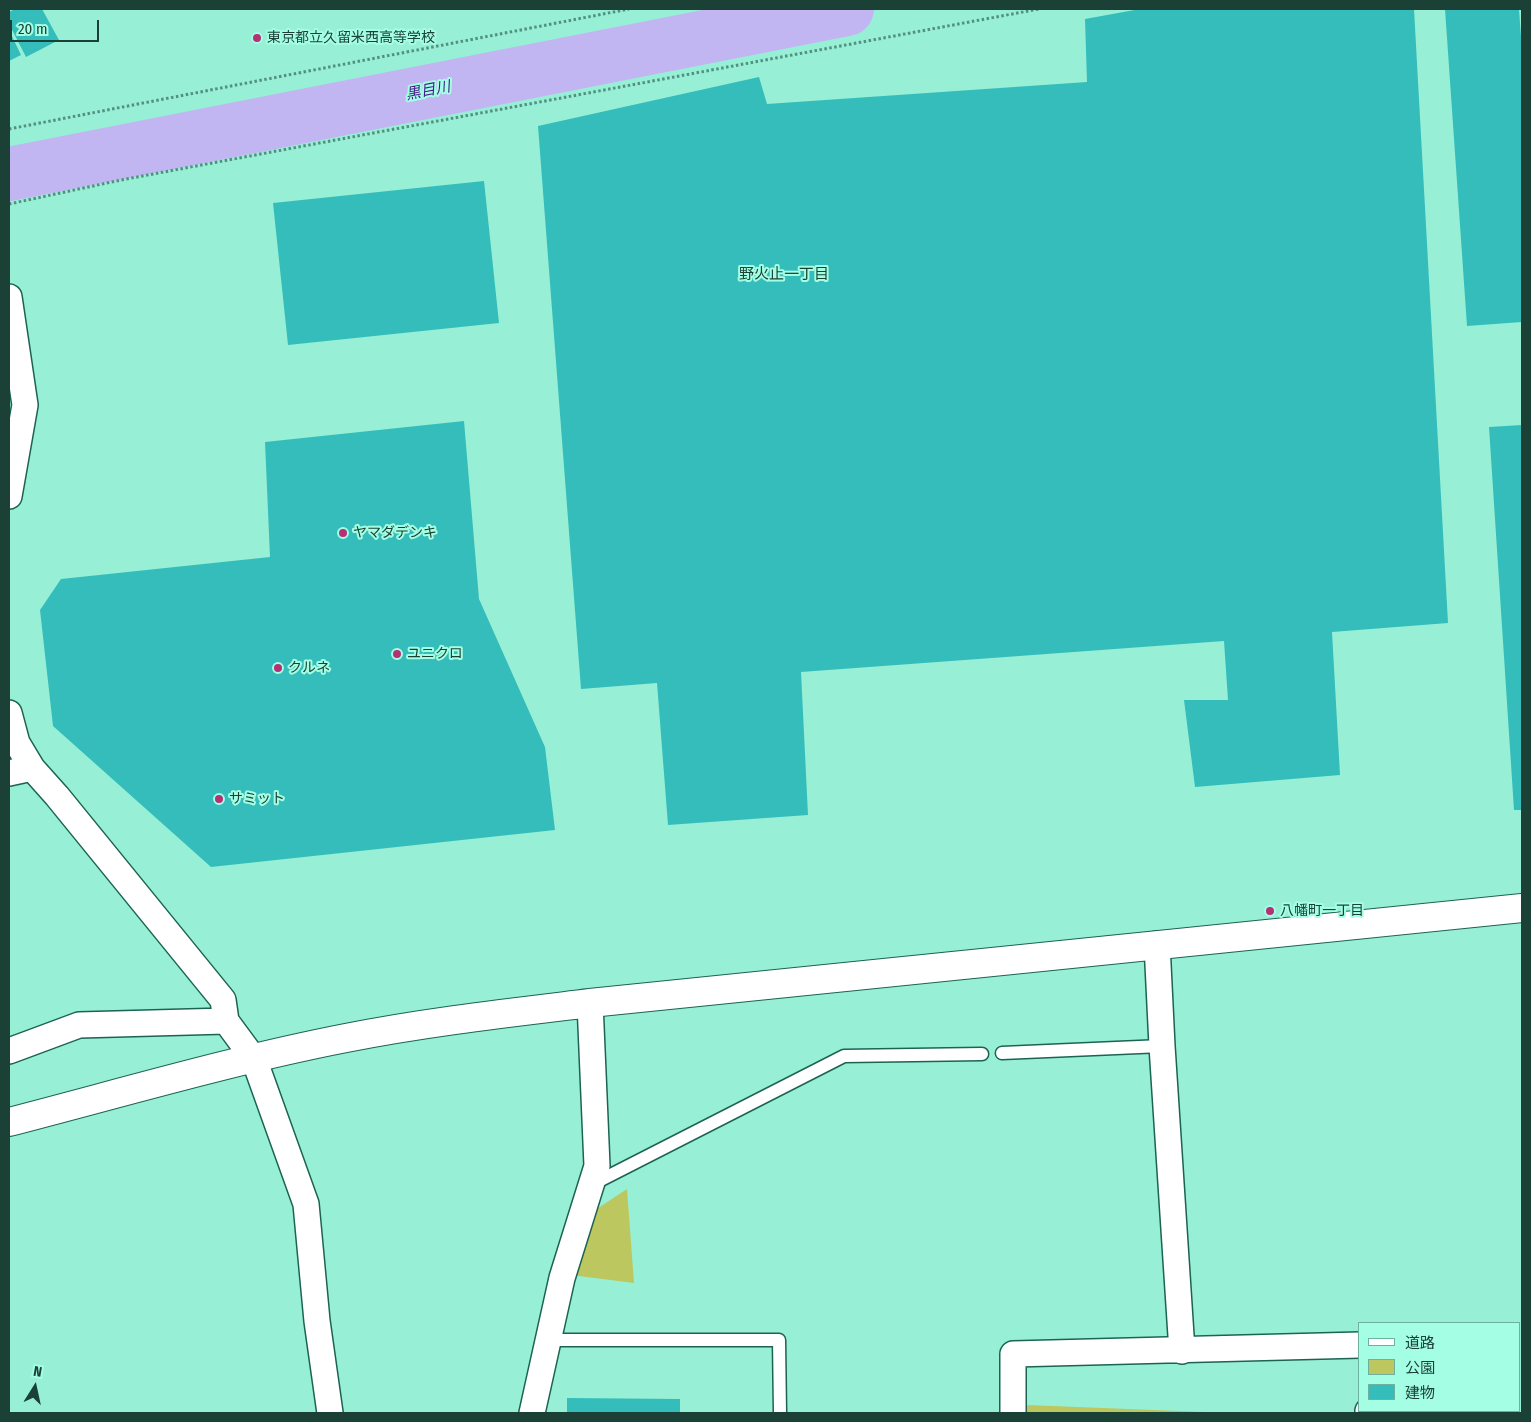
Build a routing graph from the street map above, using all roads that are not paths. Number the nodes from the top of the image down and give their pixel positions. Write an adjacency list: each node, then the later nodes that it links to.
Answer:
1 (9, 298): 2 (street)
2 (9, 496)
3 (9, 713): 4 (street)
4 (20, 770): 8 (street)
5 (1522, 908): 6 (street)
6 (1157, 944): 7 (street); 9 (street)
7 (590, 1003): 13 (street); 15 (street)
8 (226, 1021): 10 (street); 13 (street)
9 (1162, 1046): 11 (lane); 18 (street)
10 (9, 1051)
11 (1002, 1053)
12 (982, 1054): 15 (lane)
13 (254, 1059): 14 (street); 19 (street)
14 (9, 1122)
15 (591, 1185): 16 (street)
16 (548, 1340): 20 (street); 21 (lane)
17 (1358, 1345): 18 (street)
18 (1182, 1351): 22 (street)
19 (330, 1413)
20 (532, 1413)
21 (780, 1413)
22 (1013, 1413)

